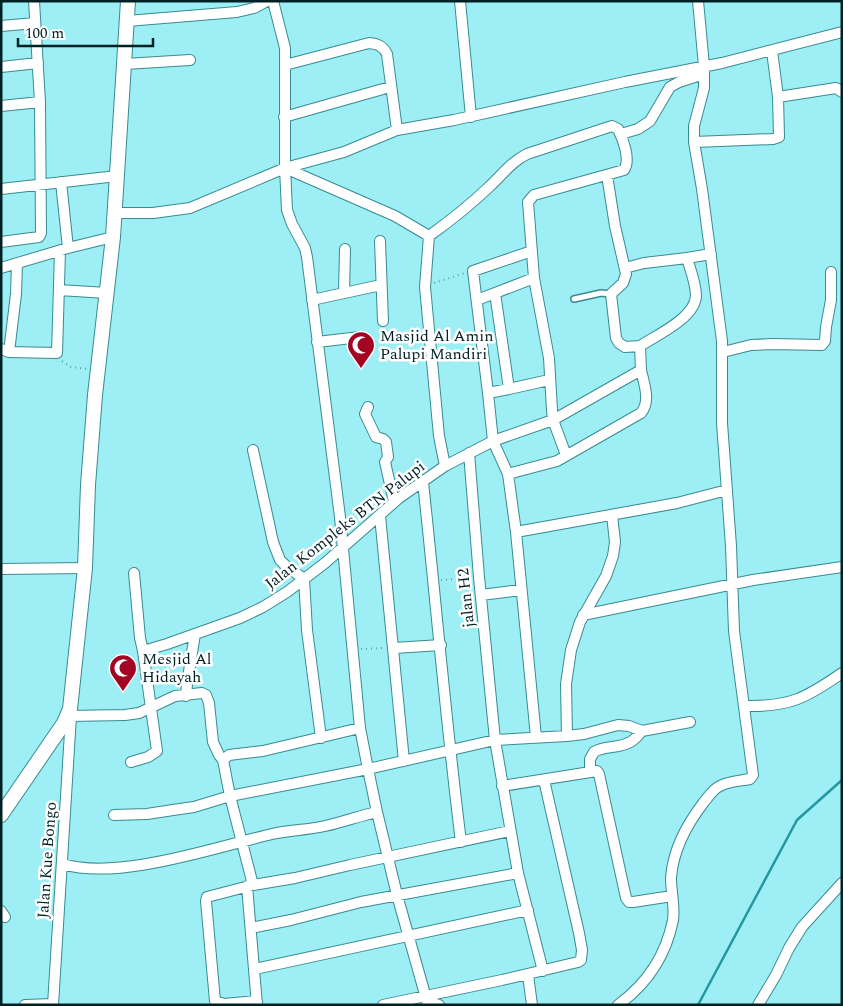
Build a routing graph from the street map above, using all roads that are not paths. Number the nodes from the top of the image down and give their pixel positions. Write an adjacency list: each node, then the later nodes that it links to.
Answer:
1 (34, 1): 8 (street)
2 (128, 1): 7 (main road)
3 (267, 1): 7 (street)
4 (274, 1): 15 (street)
5 (460, 1): 24 (street)
6 (698, 1): 17 (street)
7 (127, 21): 14 (main road)
8 (35, 23): 9 (street); 13 (street)
9 (1, 26)
10 (842, 32): 11 (street)
11 (772, 51): 17 (street); 20 (street)
12 (190, 60): 14 (street)
13 (38, 63): 16 (street); 21 (street)
14 (125, 64): 30 (main road)
15 (285, 65): 18 (street); 23 (street)
16 (1, 67)
17 (704, 70): 24 (street); 26 (street); 27 (street)
18 (390, 87): 23 (street); 25 (street)
19 (842, 92): 20 (street)
20 (778, 97): 27 (street)
21 (40, 102): 22 (street); 32 (street)
22 (1, 106)
23 (284, 117): 28 (street)
24 (471, 117): 25 (street)
25 (397, 130): 28 (street)
26 (620, 134): 29 (street); 35 (street)
27 (694, 142): 42 (street)
28 (285, 168): 34 (street); 35 (street); 56 (street)
29 (607, 174): 41 (street); 46 (street)
30 (117, 176): 31 (street); 34 (main road)
31 (61, 182): 32 (street); 39 (street)
32 (40, 185): 33 (street); 38 (street)
33 (1, 189)
34 (115, 213): 36 (main road)
35 (429, 236): 74 (street)
36 (113, 237): 39 (street); 52 (main road)
37 (380, 241): 49 (street)
38 (1, 242)
39 (64, 249): 44 (street); 50 (street)
40 (345, 249): 51 (street)
41 (532, 251): 48 (street); 57 (street)
42 (711, 254): 43 (street); 63 (street)
43 (687, 258): 46 (street); 61 (street)
44 (17, 263): 45 (street); 62 (street)
45 (1, 268)
46 (625, 268): 54 (street)
47 (831, 272): 63 (street)
48 (534, 278): 53 (street); 65 (street)
49 (381, 284): 51 (street); 58 (street)
50 (59, 290): 52 (street); 62 (street)
51 (344, 292): 56 (street)
52 (107, 293): 84 (main road)
53 (495, 293): 57 (street); 66 (street)
54 (611, 294): 55 (lane); 61 (street)
55 (574, 299)
56 (312, 300): 60 (street)
57 (477, 300): 67 (street)
58 (383, 321)
59 (360, 338): 60 (street)
60 (317, 342): 82 (street)
61 (640, 346): 64 (street)
62 (5, 351)
63 (723, 352): 77 (street)
64 (642, 370): 69 (street, Jalan Kompleks BTN Palupi); 73 (street)
65 (549, 380): 66 (street); 69 (street)
66 (509, 389): 67 (street)
67 (488, 393): 70 (street)
68 (368, 407): 78 (street)
69 (553, 420): 70 (street, Jalan Kompleks BTN Palupi); 73 (street)
70 (492, 441): 72 (street, Jalan Kompleks BTN Palupi); 75 (street)
71 (253, 450): 87 (street)
72 (469, 453): 74 (street, Jalan Kompleks BTN Palupi); 90 (street, jalan H2)
73 (566, 456): 75 (street)
74 (445, 466): 76 (street, Jalan Kompleks BTN Palupi)
75 (508, 474): 81 (street)
76 (423, 482): 78 (street, Jalan Kompleks BTN Palupi); 93 (street)
77 (727, 490): 79 (street); 88 (street)
78 (394, 502): 80 (street, Jalan Kompleks BTN Palupi)
79 (612, 515): 81 (street); 91 (street)
80 (380, 516): 82 (street, Jalan Kompleks BTN Palupi); 94 (street)
81 (516, 532): 89 (street)
82 (343, 548): 87 (street, Jalan Kompleks BTN Palupi); 102 (street)
83 (842, 567): 88 (street)
84 (85, 568): 85 (street); 100 (main road)
85 (1, 569)
86 (134, 573): 95 (street)
87 (304, 579): 92 (street, Jalan Kompleks BTN Palupi); 106 (street)
88 (732, 585): 91 (street); 98 (street)
89 (521, 590): 90 (street); 105 (street)
90 (481, 595): 107 (street, jalan H2)
91 (583, 615): 104 (street)
92 (195, 634): 95 (street, Jalan Kompleks BTN Palupi); 97 (street)
93 (441, 645): 94 (street); 108 (street)
94 (394, 648): 110 (street)
95 (143, 651): 99 (street)
96 (842, 673): 98 (street)
97 (186, 696): 99 (street); 109 (street)
98 (745, 706): 129 (street)
99 (150, 708): 100 (street); 111 (street)
100 (69, 716): 118 (main road); 124 (street, Jalan Kue Bongo)
101 (690, 722): 103 (street)
102 (360, 728): 106 (street); 112 (street)
103 (642, 731): 104 (street); 113 (street)
104 (567, 736): 105 (street)
105 (536, 737): 107 (street)
106 (321, 738): 109 (street)
107 (495, 740): 108 (street); 115 (street, jalan H2)
108 (449, 750): 110 (street); 122 (street)
109 (223, 760): 116 (street)
110 (404, 761): 112 (street)
111 (131, 762)
112 (368, 769): 116 (street); 117 (street)
113 (590, 772): 114 (street); 129 (street)
114 (544, 780): 115 (street); 134 (street)
115 (502, 786): 120 (street, jalan H2)
116 (230, 796): 119 (street); 121 (street)
117 (377, 812): 121 (street); 123 (street)
118 (1, 815)
119 (114, 815)
120 (510, 831): 122 (street); 125 (street, jalan H2)
121 (242, 842): 124 (street); 127 (street)
122 (461, 842): 123 (street)
123 (388, 857): 127 (street); 128 (street)
124 (63, 864): 138 (street, Jalan Kue Bongo)
125 (518, 873): 128 (street); 130 (street, jalan H2)
126 (842, 883): 145 (street)
127 (250, 886): 131 (street); 137 (street)
128 (397, 895): 131 (street); 132 (street)
129 (672, 896): 144 (street)
130 (528, 910): 132 (street); 134 (street, jalan H2)
131 (251, 928): 133 (street)
132 (408, 935): 133 (street); 136 (street)
133 (254, 969): 137 (street)
134 (543, 971): 135 (street)
135 (528, 974): 136 (street); 143 (street)
136 (427, 1000): 139 (street); 142 (street)
137 (257, 1003)
138 (53, 1004): 140 (street)
139 (394, 1004): 141 (street)
140 (24, 1005)
141 (383, 1005)
142 (440, 1005)
143 (532, 1005)
144 (618, 1005)
145 (758, 1005)

